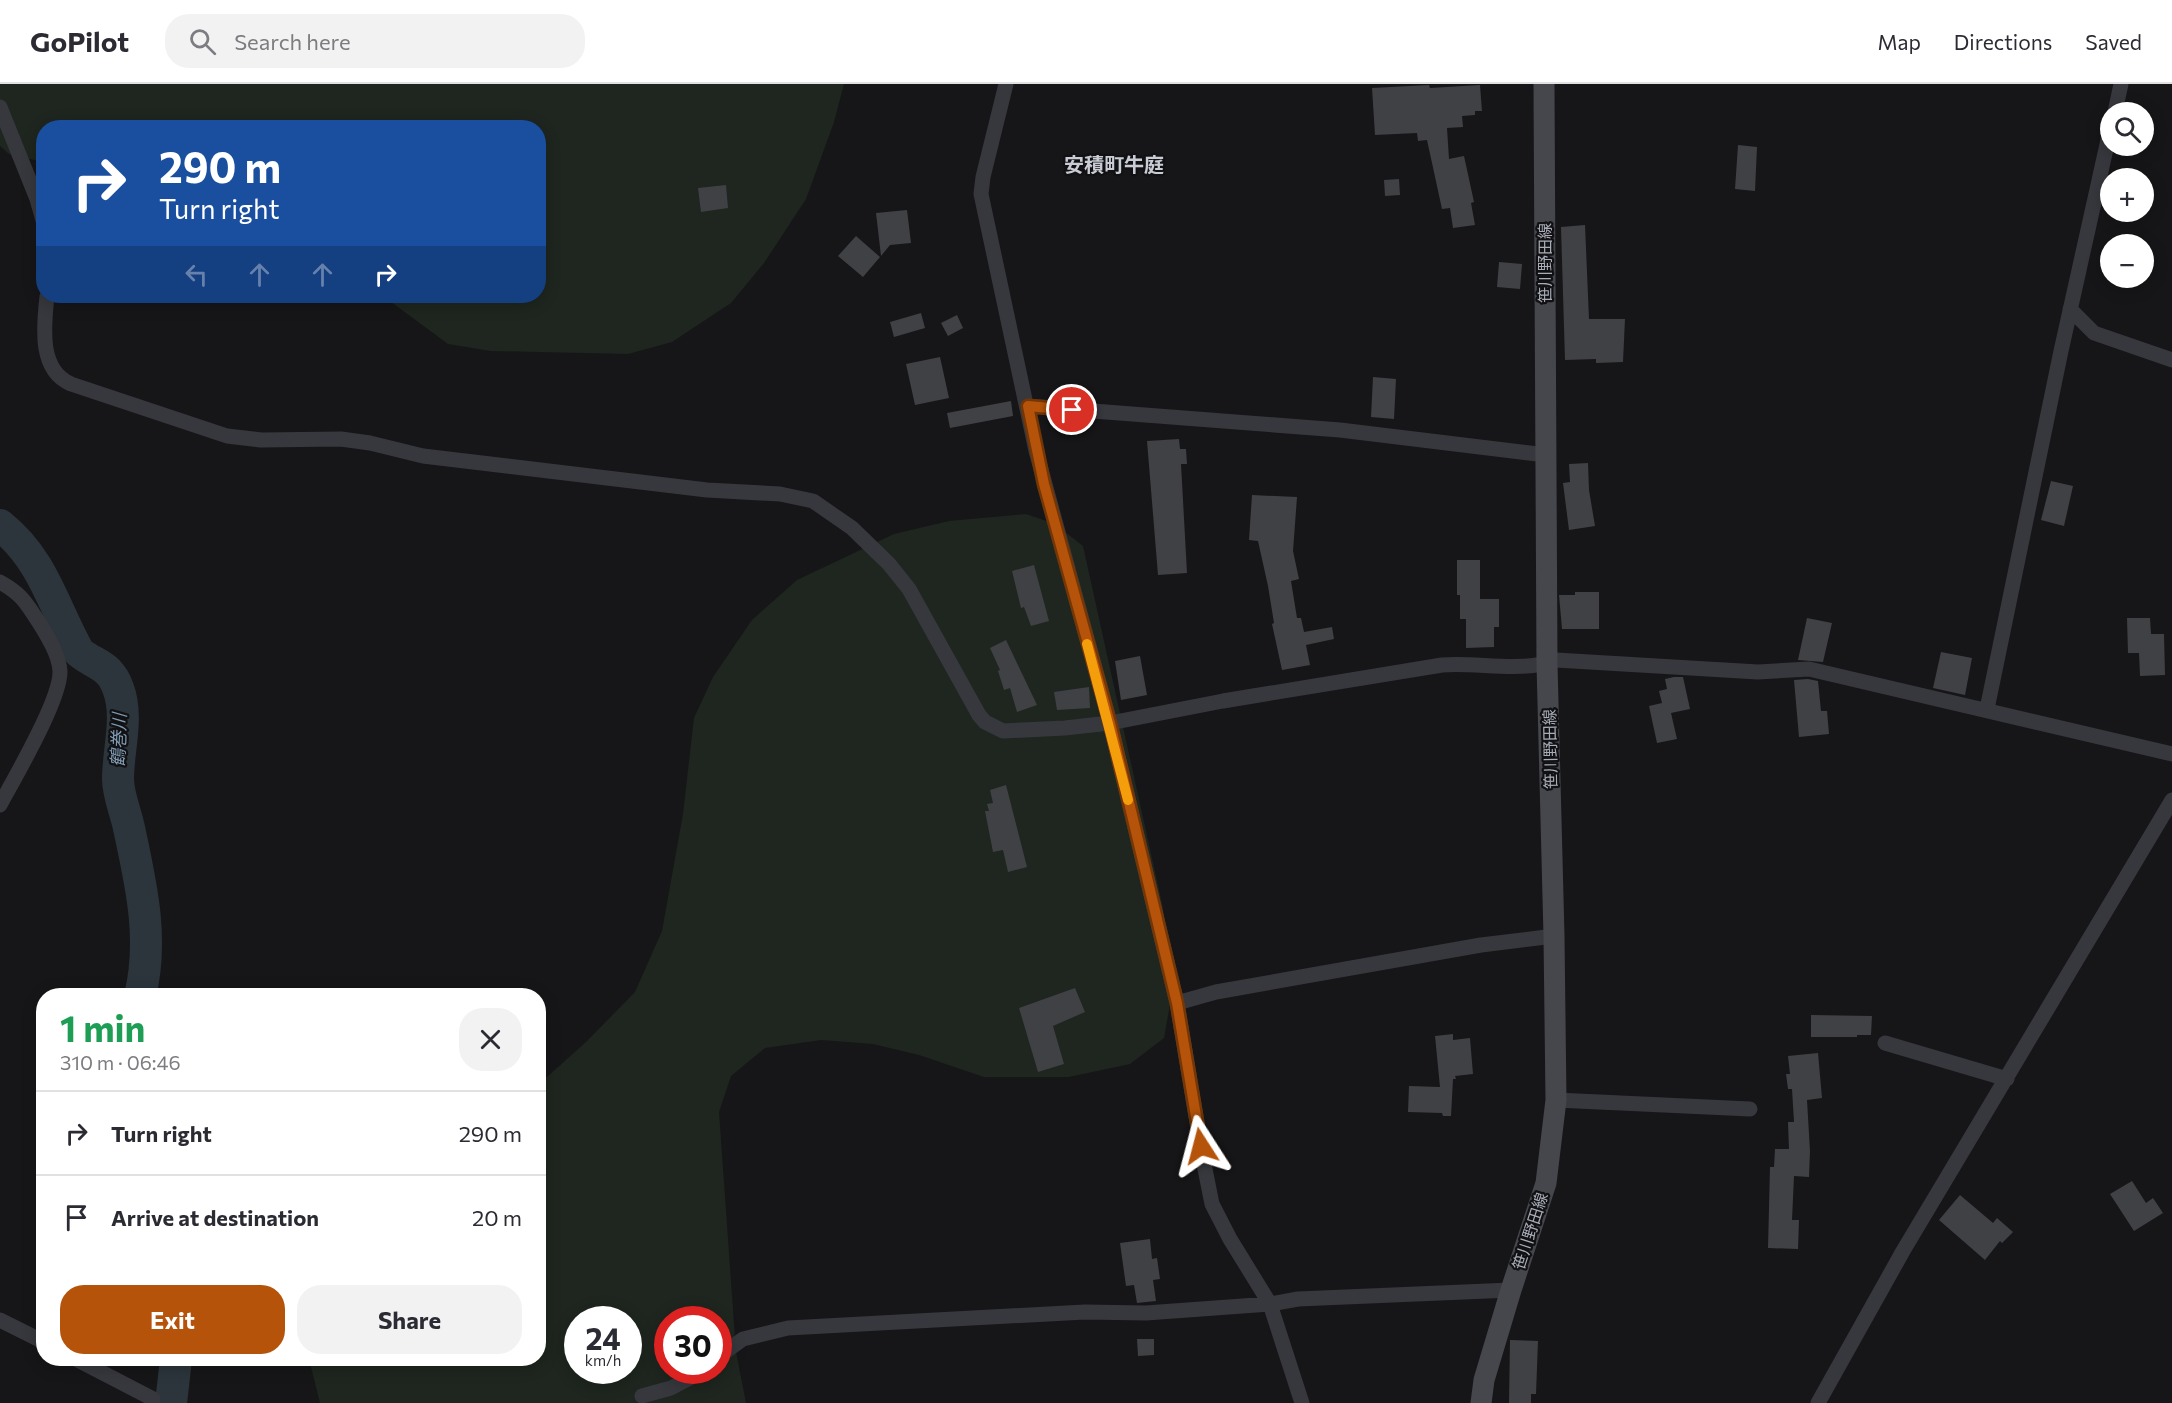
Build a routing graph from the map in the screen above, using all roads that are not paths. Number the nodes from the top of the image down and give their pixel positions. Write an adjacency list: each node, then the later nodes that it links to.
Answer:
1 (1006, 84): 11 (street)
2 (1544, 84): 12 (street, 笹川野田線)
3 (2121, 84): 4 (street)
4 (2117, 102)
5 (0, 107): 7 (street)
6 (2104, 156): 9 (street)
7 (36, 197)
8 (46, 303): 16 (street)
9 (2070, 309): 10 (street); 15 (street)
10 (2172, 360)
11 (1028, 406): 12 (street); 16 (street)
12 (1546, 455): 14 (street, 笹川野田線)
13 (0, 582): 19 (street)
14 (1547, 664): 15 (street); 16 (street); 20 (street, 笹川野田線)
15 (1987, 709): 17 (street)
16 (1110, 723): 21 (street)
17 (2172, 754)
18 (2172, 800): 23 (street)
19 (0, 805)
20 (1554, 936): 21 (street); 24 (street, 笹川野田線)
21 (1177, 1003): 27 (street)
22 (1885, 1043): 23 (street)
23 (2007, 1079): 37 (street)
24 (1556, 1100): 25 (street); 26 (street, 笹川野田線)
25 (1750, 1109)
26 (1510, 1290): 27 (street); 36 (street, 笹川野田線)
27 (1270, 1304): 30 (street); 35 (street)
28 (0, 1320): 29 (street)
29 (36, 1338)
30 (732, 1347)
31 (89, 1366): 34 (street)
32 (677, 1384): 33 (street)
33 (642, 1395)
34 (153, 1399)
35 (1302, 1403)
36 (1481, 1403)
37 (1818, 1403)

